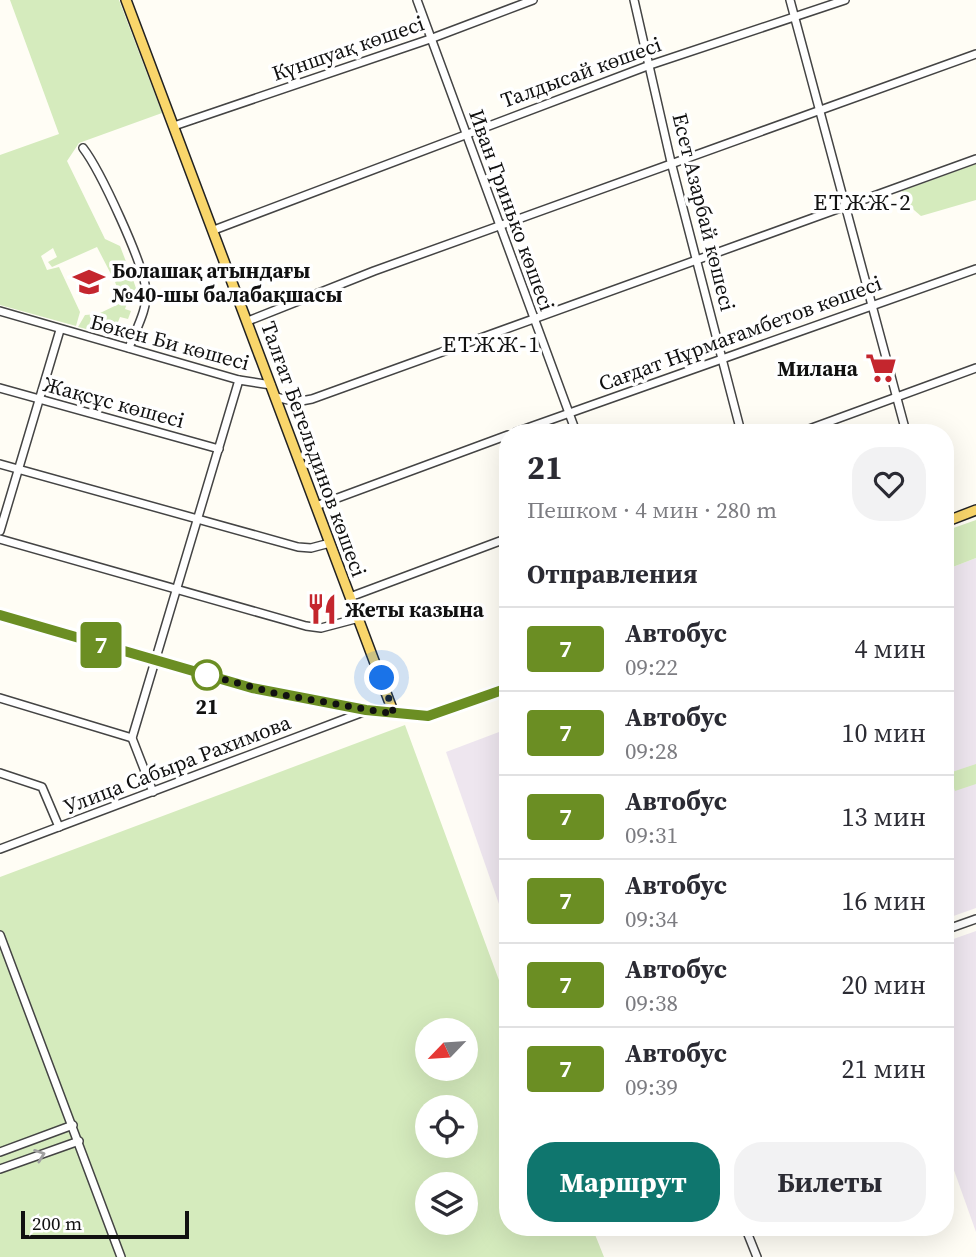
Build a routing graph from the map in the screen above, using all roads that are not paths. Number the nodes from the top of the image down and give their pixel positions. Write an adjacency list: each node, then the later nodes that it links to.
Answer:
1 (125, 0): 12 (main road, Талғат Бегельдинов көшесі)
2 (417, 0): 8 (street, Иван Гринько көшесі)
3 (533, 0): 8 (street, Күншуақ көшесі)
4 (634, 0): 10 (street, Есет Азарбай көшесі)
5 (790, 0): 7 (street)
6 (845, 0): 7 (street, Талдысай көшесі)
7 (795, 17): 10 (street, Талдысай көшесі); 11 (street)
8 (430, 39): 12 (street, Күншуақ көшесі); 13 (street, Иван Гринько көшесі)
9 (976, 54): 11 (street)
10 (650, 65): 13 (street, Талдысай көшесі); 16 (street, Есет Азарбай көшесі)
11 (821, 112): 16 (street); 17 (street)
12 (174, 126): 19 (main road, Талғат Бегельдинов көшесі)
13 (465, 133): 18 (street, Иван Гринько көшесі); 19 (street, Талдысай көшесі)
14 (83, 149): 27 (street)
15 (976, 159): 17 (street)
16 (671, 162): 18 (street); 20 (street, Есет Азарбай көшесі)
17 (847, 206): 20 (street); 22 (street)
18 (500, 226): 24 (street, Иван Гринько көшесі); 25 (street)
19 (214, 230): 25 (main road, Талғат Бегельдинов көшесі)
20 (696, 259): 24 (street); 28 (street, Есет Азарбай көшесі)
21 (976, 269): 22 (street, Сағдат Нұрмағамбетов көшесі)
22 (873, 304): 28 (street, Сағдат Нұрмағамбетов көшесі); 34 (street)
23 (0, 311): 26 (street, Бөкен Би көшесі)
24 (534, 319): 33 (street); 36 (street, Иван Гринько көшесі)
25 (248, 321): 31 (main road, Талғат Бегельдинов көшесі)
26 (60, 330): 27 (street, Бөкен Би көшесі); 35 (street)
27 (129, 348): 30 (street, Бөкен Би көшесі)
28 (723, 356): 36 (street, Сағдат Нұрмағамбетов көшесі); 39 (street, Есет Азарбай көшесі)
29 (976, 368): 34 (street)
30 (239, 380): 31 (street, Бөкен Би көшесі); 43 (street)
31 (271, 385): 33 (main road, Талғат Бегельдинов көшесі)
32 (0, 388): 35 (street, Жақсұс көшесі)
33 (276, 397): 46 (main road, Талғат Бегельдинов көшесі)
34 (896, 397): 40 (street); 41 (street)
35 (39, 400): 43 (street, Жақсұс көшесі); 45 (street)
36 (569, 413): 37 (street, Сағдат Нұрмағамбетов көшесі); 38 (street, Иван Гринько көшесі)
37 (538, 424)
38 (573, 424)
39 (739, 424)
40 (823, 424)
41 (904, 424)
42 (499, 438): 46 (street)
43 (219, 449): 49 (street)
44 (0, 464): 45 (street)
45 (18, 469): 49 (street); 50 (street)
46 (316, 506): 53 (main road, Талғат Бегельдинов көшесі)
47 (976, 510): 48 (main road)
48 (954, 519)
49 (198, 521): 53 (street); 54 (street)
50 (0, 531)
51 (0, 539): 54 (street)
52 (499, 541): 55 (street)
53 (330, 543): 55 (main road, Талғат Бегельдинов көшесі)
54 (177, 590): 57 (street); 58 (street)
55 (350, 597): 57 (main road, Талғат Бегельдинов көшесі)
56 (0, 615): 58 (street)
57 (359, 618): 62 (main road, Талғат Бегельдинов көшесі)
58 (156, 661): 61 (street); 63 (street)
59 (499, 691): 62 (main road)
60 (0, 698): 63 (street)
61 (366, 710): 62 (street); 65 (street, Улица Сабыра Рахимова)
62 (394, 714)
63 (132, 738): 65 (street)
64 (0, 773): 66 (street)
65 (153, 792): 66 (street, Улица Сабыра Рахимова)
66 (59, 827): 67 (street, Улица Сабыра Рахимова)
67 (0, 849)
68 (976, 919): 69 (street)
69 (954, 927)
70 (0, 935): 71 (street)
71 (73, 1125): 72 (street); 73 (street)
72 (79, 1141): 74 (street, one-way to 72); 76 (street)
73 (0, 1152)
74 (0, 1170)
75 (749, 1236): 77 (street)
76 (121, 1257)
77 (757, 1257)

